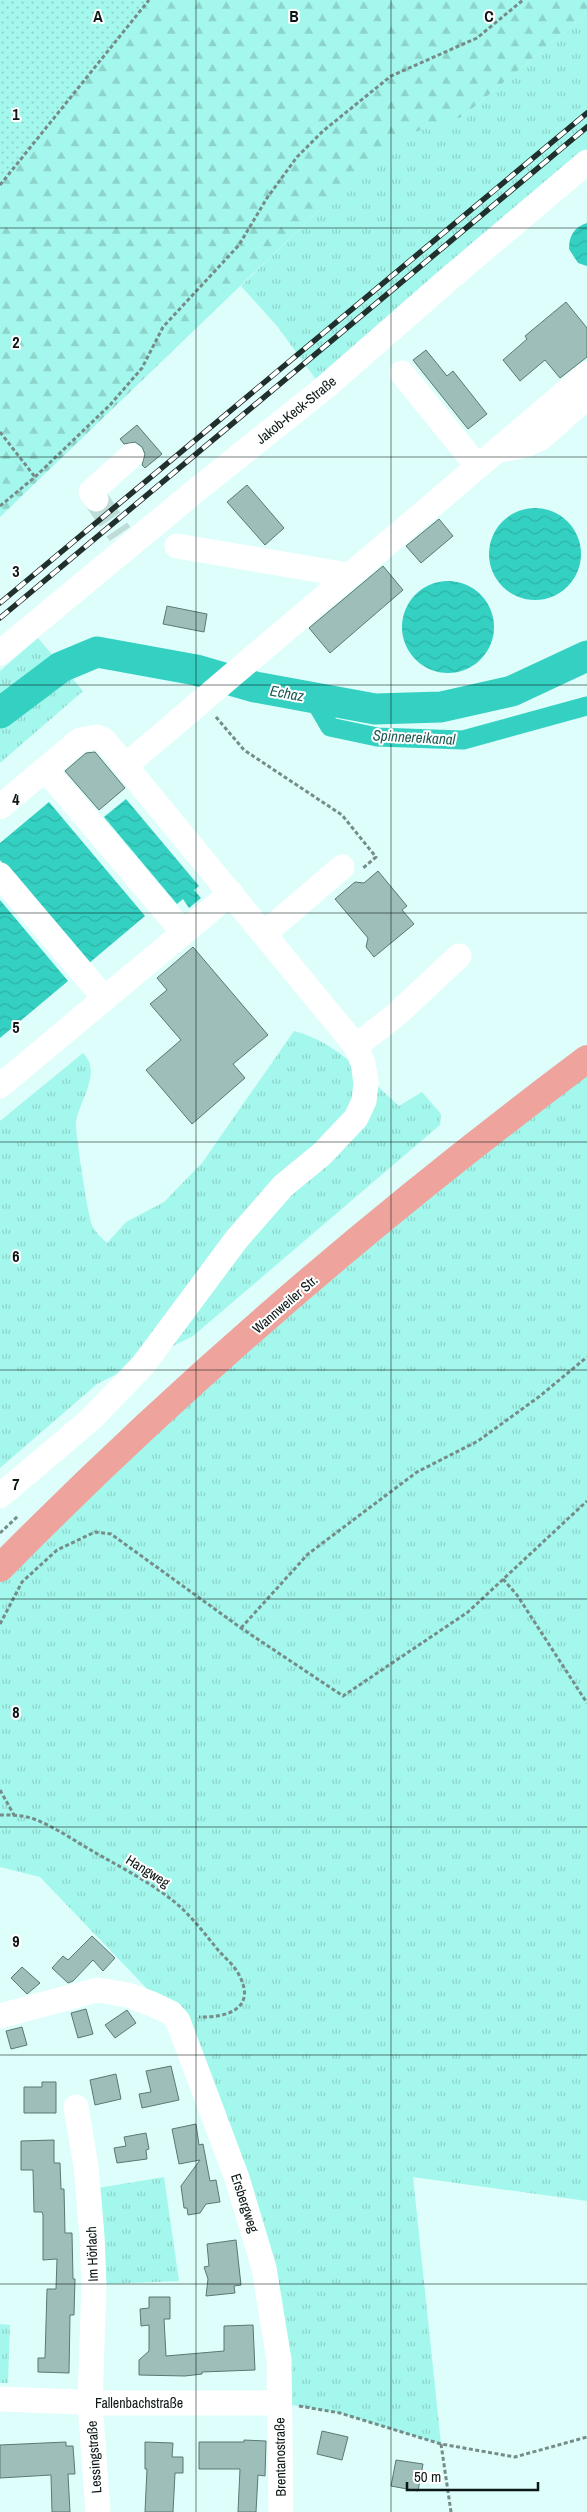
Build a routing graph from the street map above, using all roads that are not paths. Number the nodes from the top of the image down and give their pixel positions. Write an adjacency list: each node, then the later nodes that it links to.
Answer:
1 (587, 162): 10 (street, Jakob-Keck-Straße)
2 (402, 373): 6 (street)
3 (587, 374): 6 (street)
4 (587, 397): 6 (street)
5 (131, 456): 7 (street)
6 (486, 458): 11 (street)
7 (96, 499)
8 (120, 534): 10 (street)
9 (177, 546): 11 (street)
10 (109, 562): 12 (street, Jakob-Keck-Straße)
11 (348, 575): 13 (street)
12 (0, 654)
13 (126, 766): 14 (street); 18 (street)
14 (45, 769): 15 (street); 19 (street)
15 (0, 807)
16 (342, 867): 20 (street)
17 (0, 875): 22 (street)
18 (231, 893): 19 (street); 20 (street)
19 (183, 932): 22 (street)
20 (264, 934): 23 (street)
21 (459, 956): 23 (street)
22 (105, 998): 25 (street)
23 (356, 1046): 26 (street)
24 (587, 1059): 27 (main road, Wannweiler Str.)
25 (0, 1086)
26 (0, 1496)
27 (0, 1568)
28 (0, 2016): 32 (street, Ersbergweg)
29 (76, 2107): 31 (street, Im Hörlach)
30 (0, 2399): 31 (street, Fallenbachstraße)
31 (90, 2402): 32 (street, Fallenbachstraße); 33 (street, Lessingstraße)
32 (279, 2403): 34 (street, Brentanostraße)
33 (98, 2512)
34 (281, 2512)

